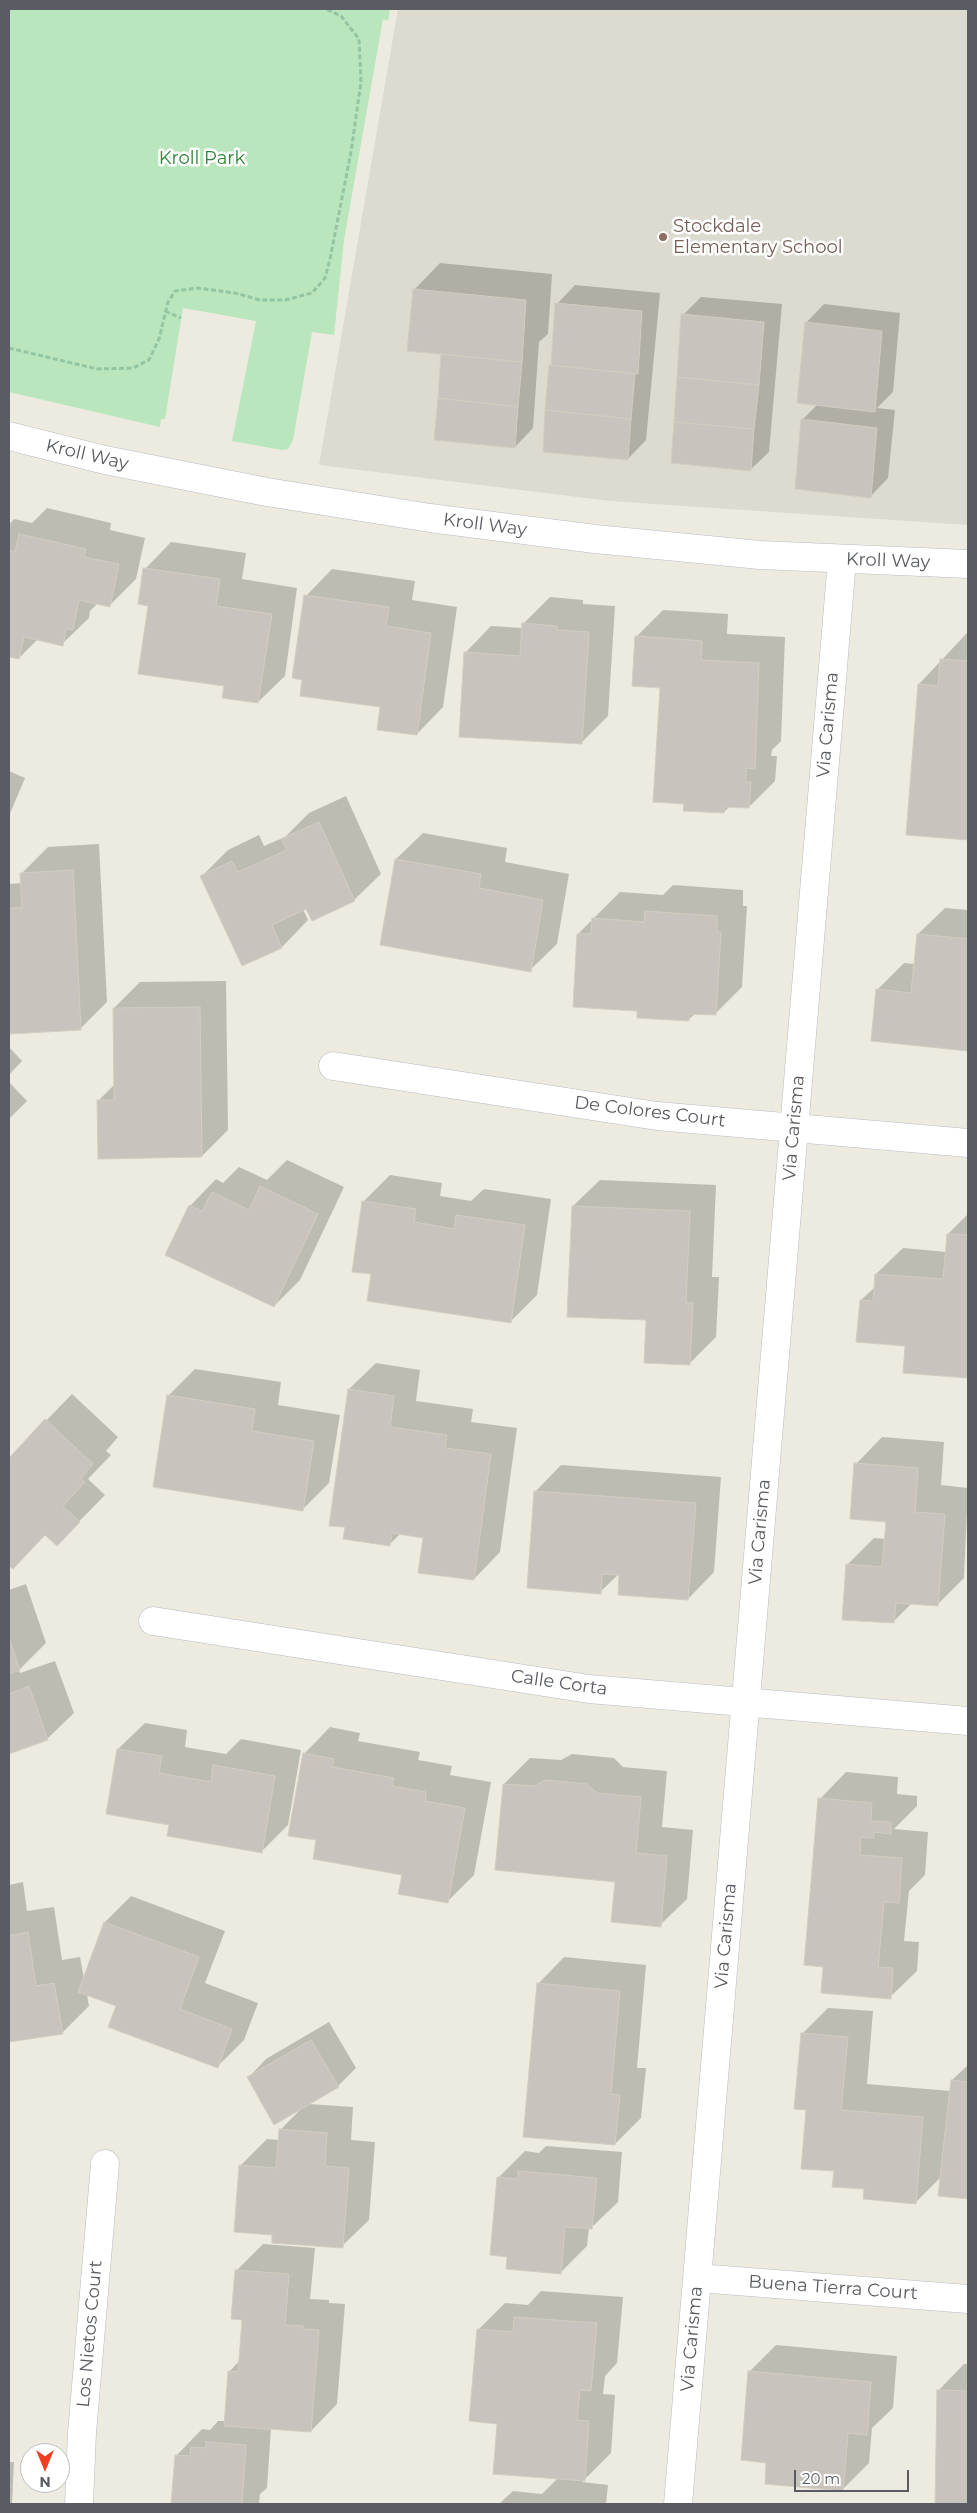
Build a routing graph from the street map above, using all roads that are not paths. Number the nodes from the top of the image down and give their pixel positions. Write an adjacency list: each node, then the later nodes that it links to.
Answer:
1 (9, 436): 2 (street, Kroll Way)
2 (842, 560): 3 (street, Kroll Way); 5 (street, Via Carisma)
3 (968, 564)
4 (333, 1066): 5 (street, De Colores Court)
5 (794, 1129): 6 (street, De Colores Court); 8 (street, Via Carisma)
6 (968, 1142)
7 (153, 1621): 8 (street, Calle Corta)
8 (746, 1704): 9 (street, Calle Corta); 11 (street, Via Carisma)
9 (968, 1721)
10 (105, 2164): 13 (street, Los Nietos Court)
11 (698, 2278): 12 (street, Buena Tierra Court); 14 (street, Via Carisma)
12 (968, 2299)
13 (79, 2504)
14 (678, 2504)

